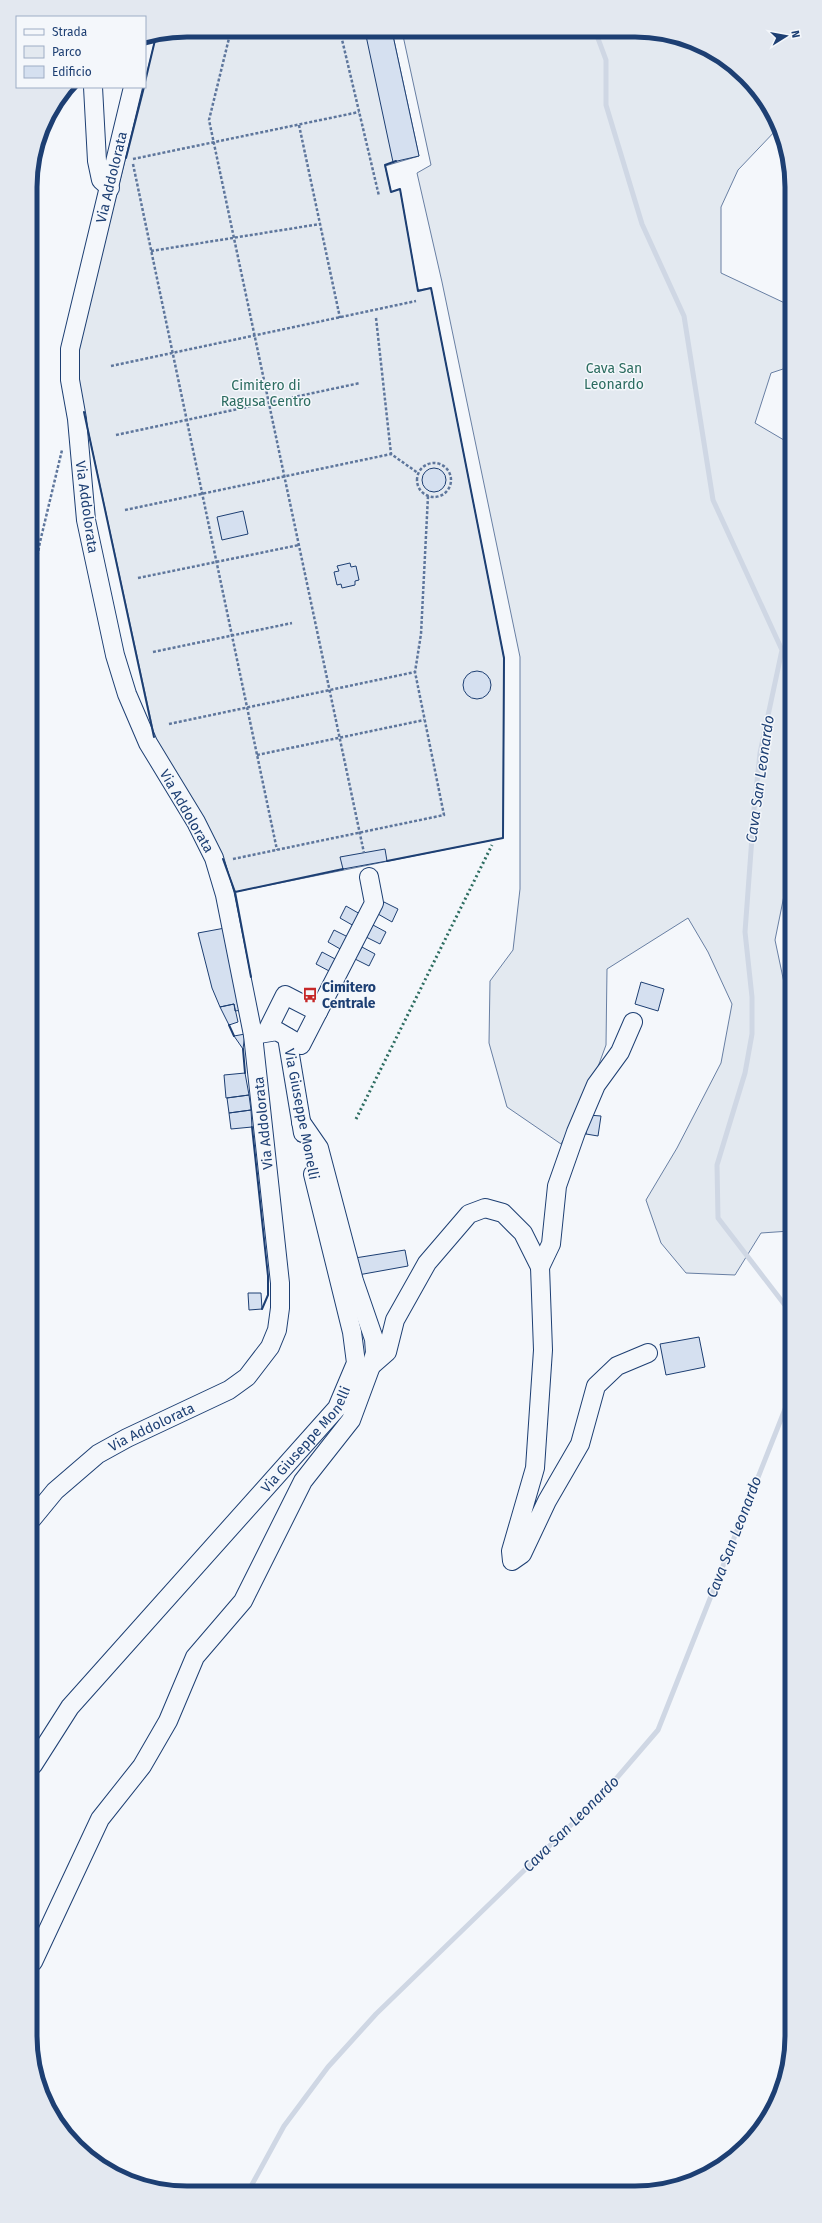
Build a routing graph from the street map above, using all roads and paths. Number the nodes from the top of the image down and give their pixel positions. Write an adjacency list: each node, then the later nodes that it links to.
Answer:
1 (230, 37): 7 (path)
2 (341, 37): 5 (path)
3 (93, 88): 8 (street)
4 (133, 88): 8 (street, Via Addolorata)
5 (359, 112): 6 (path); 9 (path)
6 (299, 124): 7 (path); 10 (path)
7 (214, 142): 11 (path); 12 (path)
8 (110, 188): 51 (street, Via Addolorata)
9 (379, 196)
10 (320, 224): 11 (path); 14 (path)
11 (234, 238): 12 (path); 16 (path)
12 (151, 251): 17 (path)
13 (416, 301): 14 (path)
14 (340, 318): 16 (path)
15 (376, 318): 24 (path)
16 (255, 336): 17 (path); 20 (path)
17 (173, 353): 18 (path); 21 (path)
18 (111, 366)
19 (360, 383): 20 (path)
20 (269, 403): 21 (path); 26 (path)
21 (187, 420): 22 (path); 27 (path)
22 (116, 435)
23 (64, 443): 31 (path)
24 (391, 454): 25 (path); 26 (path)
25 (418, 473): 28 (path); 28 (path)
26 (284, 476): 27 (path); 30 (path)
27 (202, 493): 29 (path); 32 (path)
28 (428, 496): 37 (path)
29 (124, 510)
30 (299, 544): 32 (path); 38 (path)
31 (37, 558)
32 (217, 562): 33 (path); 35 (path)
33 (138, 578)
34 (292, 623): 35 (path)
35 (232, 635): 36 (path); 39 (path)
36 (153, 652)
37 (414, 672): 38 (path); 40 (path)
38 (329, 690): 39 (path); 42 (path)
39 (247, 707): 41 (path); 43 (path)
40 (424, 720): 42 (path); 44 (path)
41 (169, 724)
42 (339, 738): 43 (path); 44 (path)
43 (257, 755): 45 (path)
44 (360, 833): 45 (path); 46 (path)
45 (277, 850): 47 (path)
46 (364, 852)
47 (233, 859)
48 (369, 877): 49 (street)
49 (318, 1012): 51 (street); 52 (street)
50 (633, 1022): 54 (street)
51 (260, 1033): 52 (street); 57 (street, Via Addolorata)
52 (286, 1036): 53 (street, Via Giuseppe Monelli)
53 (301, 1122): 56 (street); 58 (street, Via Giuseppe Monelli)
54 (540, 1267): 55 (street); 56 (street)
55 (648, 1353)
56 (371, 1366): 59 (street)
57 (37, 1513)
58 (37, 1759)
59 (37, 1953)

